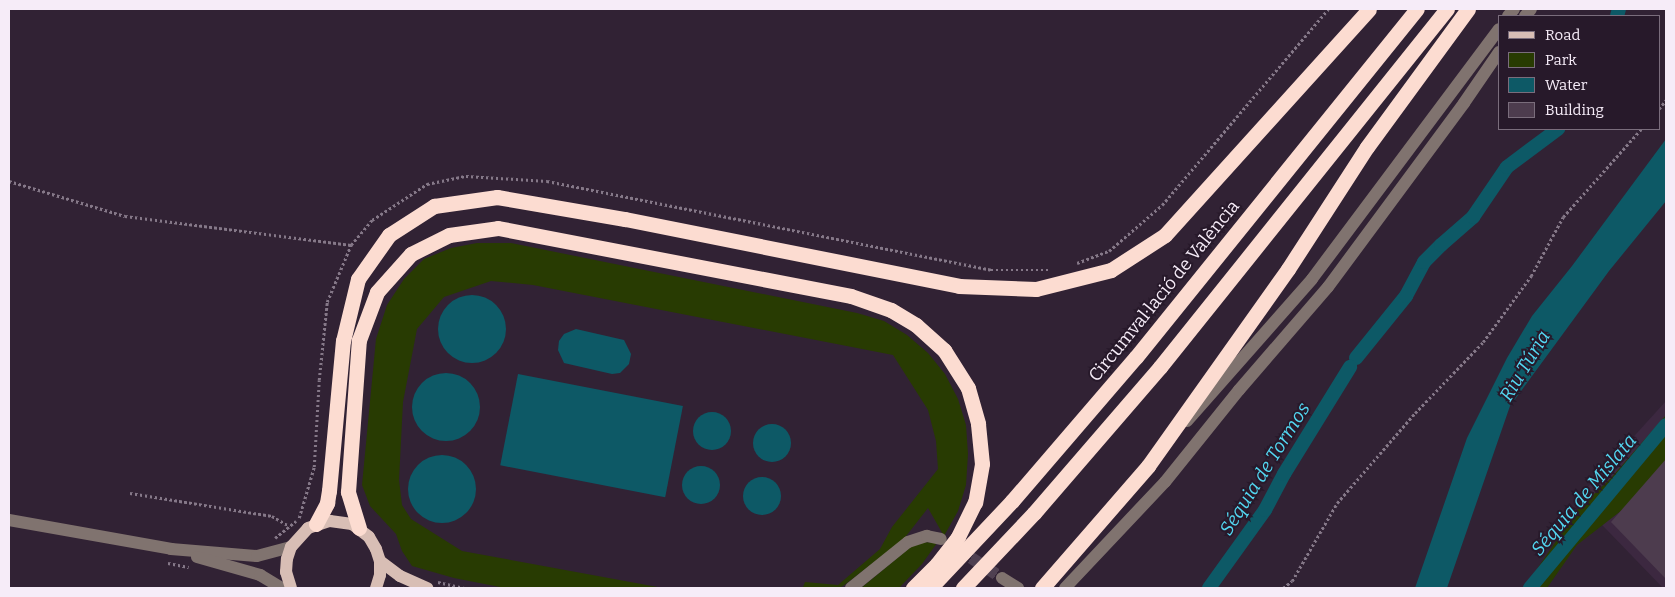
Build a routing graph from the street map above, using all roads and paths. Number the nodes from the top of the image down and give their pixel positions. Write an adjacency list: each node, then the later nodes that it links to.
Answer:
1 (1328, 9): 9 (path)
2 (1369, 9): 14 (highway)
3 (1417, 9): 34 (highway, Circumval·lació de València)
4 (1447, 9): 35 (highway)
5 (1468, 9): 11 (highway)
6 (1498, 30): 11 (street)
7 (1498, 53): 38 (street)
8 (1640, 130): 39 (path)
9 (1207, 152)
10 (351, 246): 13 (path)
11 (1148, 466): 37 (highway)
12 (130, 494): 16 (path)
13 (299, 518): 14 (path); 16 (path)
14 (311, 519): 17 (main road); 18 (main road)
15 (9, 520): 22 (street)
16 (289, 526): 18 (path); 20 (path)
17 (359, 528): 24 (main road); 33 (highway)
18 (301, 533): 21 (main road)
19 (941, 539): 32 (street)
20 (271, 542)
21 (291, 547): 22 (street); 29 (main road)
22 (171, 549): 28 (street)
23 (159, 561): 25 (path)
24 (380, 562): 27 (main road); 30 (main road)
25 (195, 569)
26 (1002, 578): 36 (street)
27 (431, 585): 31 (path)
28 (282, 588)
29 (291, 588)
30 (376, 588)
31 (464, 588)
32 (851, 588)
33 (913, 588)
34 (930, 588)
35 (963, 588)
36 (1018, 588)
37 (1042, 588)
38 (1065, 588)
39 (1283, 588)

